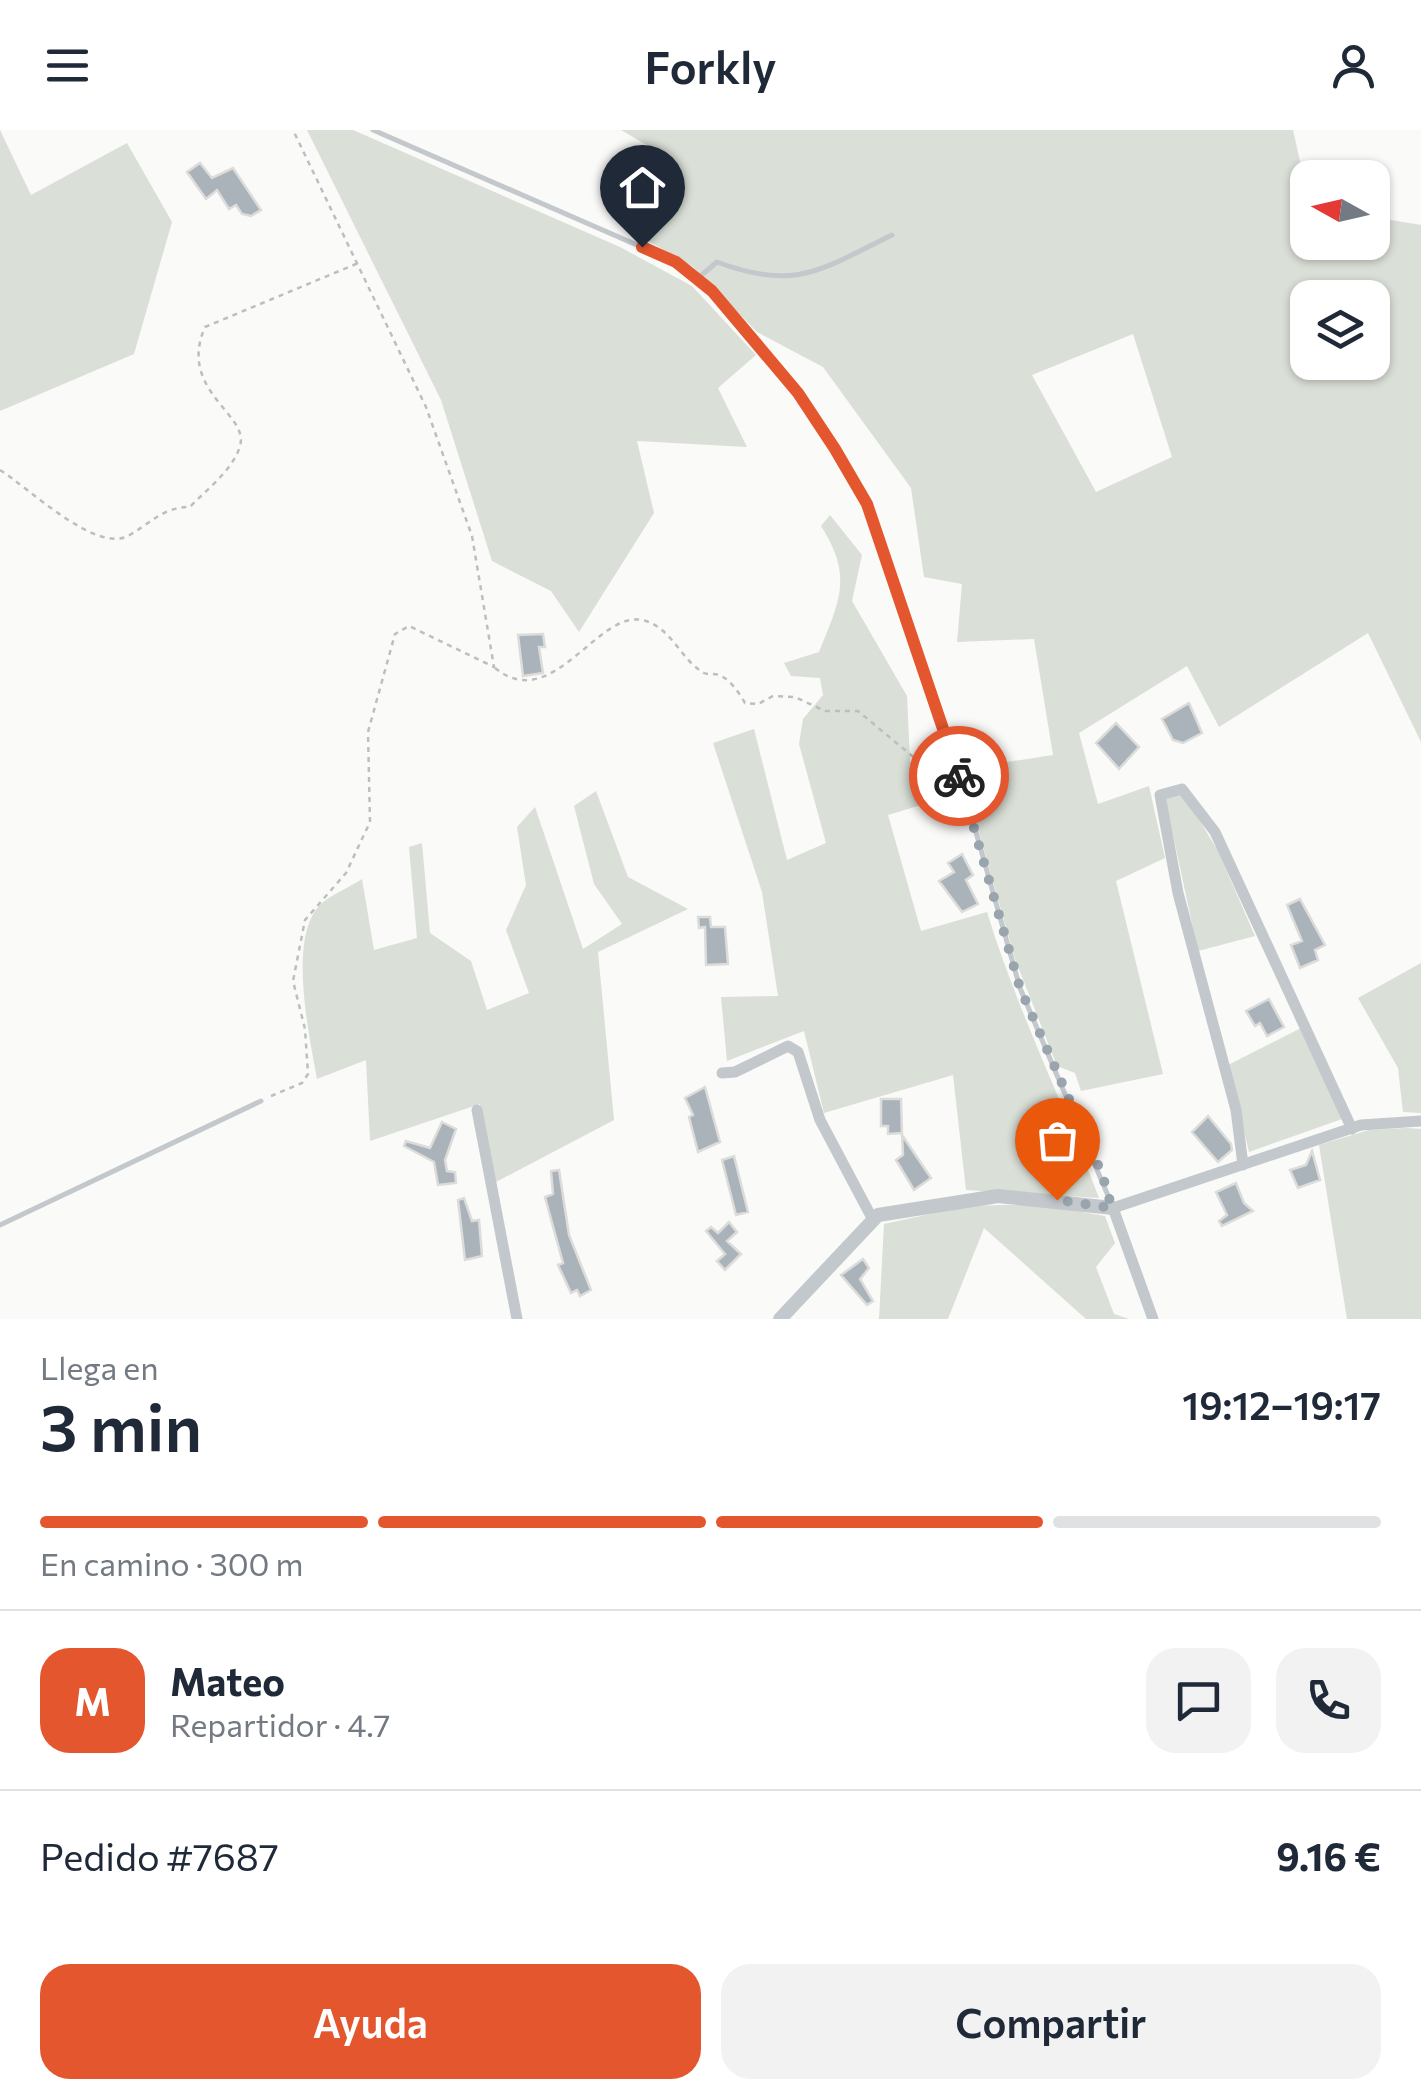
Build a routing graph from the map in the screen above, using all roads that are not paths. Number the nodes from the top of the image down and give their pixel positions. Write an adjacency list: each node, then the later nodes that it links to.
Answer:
1 (372, 130): 3 (lane)
2 (892, 235): 3 (lane)
3 (697, 278): 10 (lane)
4 (722, 1073): 11 (street)
5 (261, 1101): 12 (lane)
6 (477, 1110): 13 (street)
7 (1421, 1121): 8 (street)
8 (1352, 1129): 9 (street); 9 (street)
9 (1244, 1165): 10 (street)
10 (1112, 1208): 11 (street); 15 (street)
11 (872, 1218): 14 (street)
12 (0, 1225)
13 (518, 1319)
14 (780, 1319)
15 (1153, 1319)

